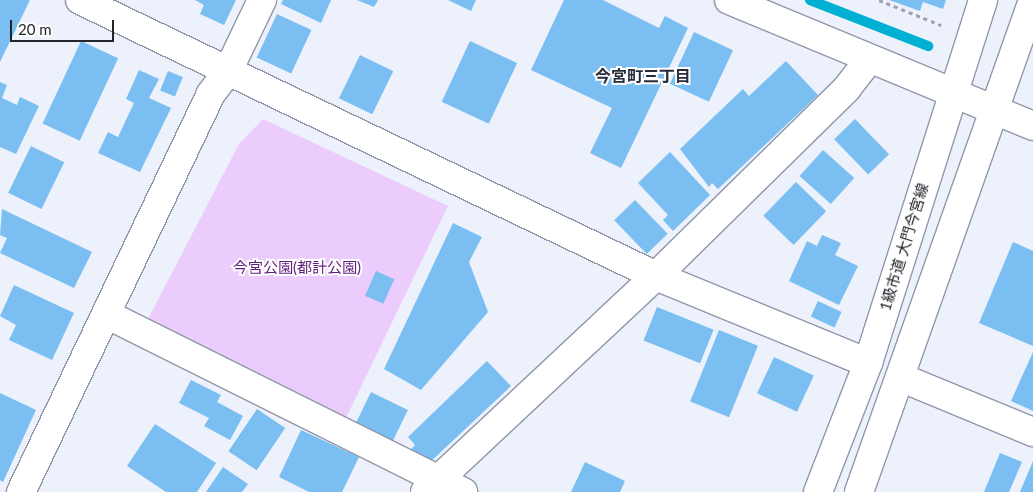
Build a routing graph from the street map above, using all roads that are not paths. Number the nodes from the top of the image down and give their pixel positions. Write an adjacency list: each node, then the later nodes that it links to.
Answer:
1 (80, 0): 8 (street)
2 (262, 0): 8 (street)
3 (729, 0): 6 (street)
4 (983, 0): 9 (street, 1級市道 大門今宮線)
5 (1033, 0): 10 (street)
6 (768, 6): 7 (street)
7 (870, 59): 9 (street); 12 (street)
8 (228, 71): 12 (street); 13 (street)
9 (953, 93): 10 (street); 14 (street, 1級市道 大門今宮線)
10 (996, 110): 11 (street); 15 (street)
11 (1033, 126)
12 (656, 276): 14 (street); 17 (street)
13 (108, 316): 17 (street); 18 (street)
14 (868, 363): 20 (street, 1級市道 大門今宮線)
15 (902, 378): 16 (street); 21 (street)
16 (1033, 432)
17 (431, 487): 19 (street)
18 (20, 492)
19 (463, 492)
20 (818, 492)
21 (859, 492)

